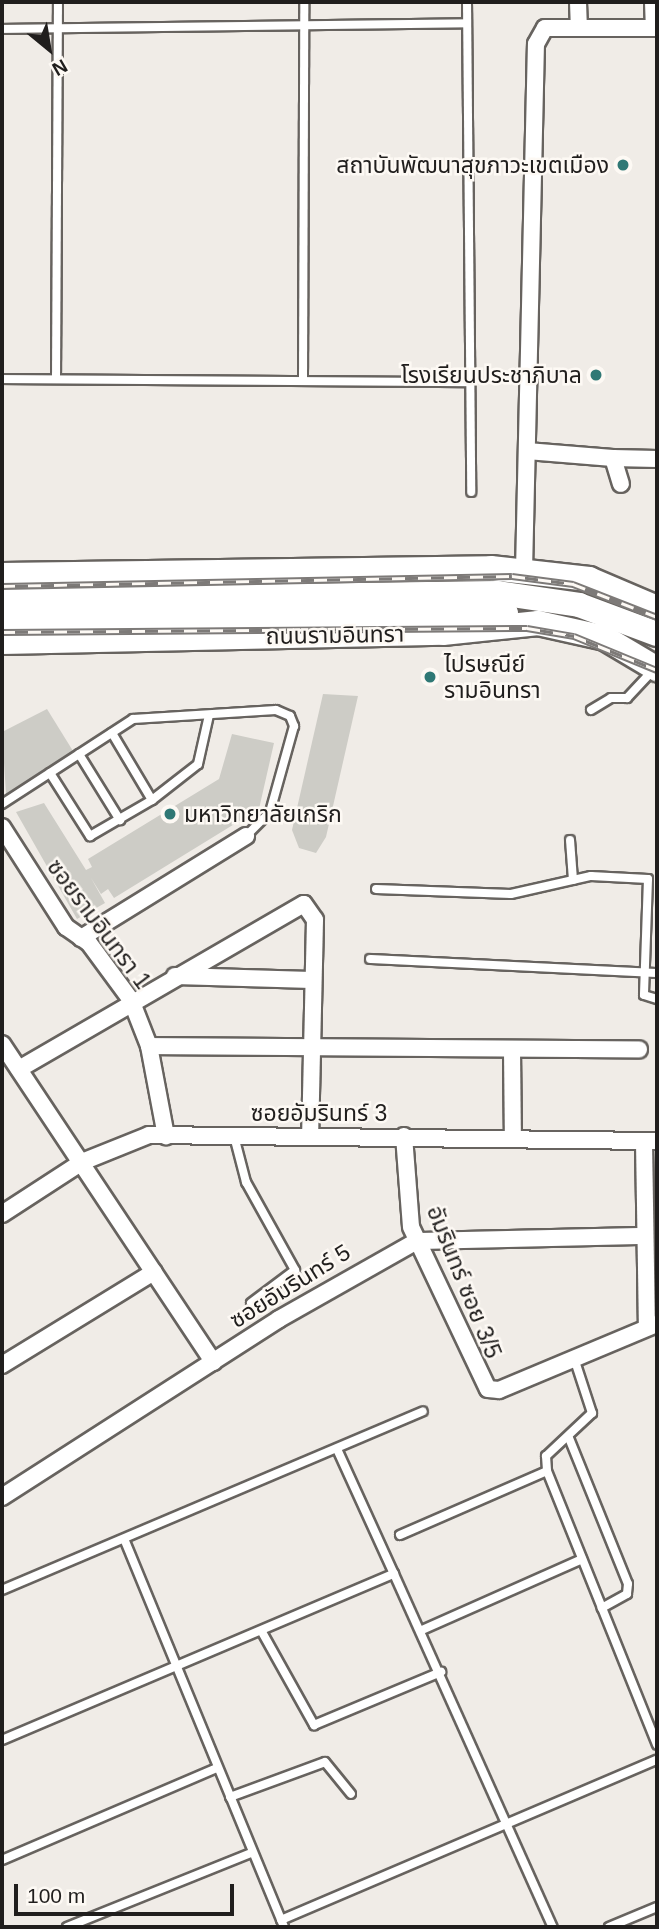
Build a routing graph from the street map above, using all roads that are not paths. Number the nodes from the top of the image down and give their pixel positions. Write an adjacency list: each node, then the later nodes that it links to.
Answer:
1 (58, 2): 10 (lane)
2 (304, 2): 7 (lane)
3 (467, 2): 6 (lane)
4 (578, 2): 8 (street)
5 (653, 2): 9 (street)
6 (467, 23): 7 (lane); 15 (lane)
7 (304, 26): 10 (lane); 14 (lane)
8 (579, 28): 9 (street); 16 (street)
9 (655, 28)
10 (58, 29): 11 (lane); 13 (lane)
11 (2, 30)
12 (2, 379): 13 (lane)
13 (56, 379): 14 (lane)
14 (303, 380): 15 (lane)
15 (470, 382): 20 (lane)
16 (527, 451): 17 (street); 21 (street)
17 (613, 458): 18 (street); 19 (street)
18 (657, 459)
19 (621, 484)
20 (471, 492)
21 (524, 571): 22 (main road); 25 (main road)
22 (2, 575)
23 (2, 600): 24 (main road, ถนนรามอินทรา)
24 (322, 606): 26 (main road, ถนนรามอินทรา); 27 (main road, ถนนรามอินทรา); 29 (main road, ถนนรามอินทรา)
25 (657, 608)
26 (2, 619)
27 (657, 634)
28 (2, 642): 29 (main road, ถนนรามอินทรา)
29 (657, 663): 30 (lane)
30 (591, 710)
31 (209, 715): 32 (lane); 35 (lane); 39 (lane)
32 (112, 733): 33 (lane); 35 (lane)
33 (79, 754): 34 (lane); 37 (lane)
34 (50, 773): 36 (lane); 37 (lane)
35 (152, 800): 37 (lane)
36 (2, 804)
37 (120, 820)
38 (2, 827): 44 (street, ซอยรามอินทรา 1)
39 (246, 836): 44 (street)
40 (570, 840): 42 (lane)
41 (653, 878): 42 (lane); 46 (lane)
42 (573, 880): 43 (lane)
43 (376, 889)
44 (81, 939): 51 (street, ซอยรามอินทรา 1)
45 (370, 959): 46 (lane)
46 (645, 971): 47 (lane); 50 (lane)
47 (657, 973)
48 (172, 976): 49 (street); 49 (street); 51 (street)
49 (312, 980): 53 (street)
50 (657, 999)
51 (131, 1000): 52 (street, ซอยรามอินทรา 1); 57 (street)
52 (149, 1046): 53 (street); 58 (street, ซอยรามอินทรา 1)
53 (311, 1049): 55 (street); 61 (street)
54 (639, 1049): 55 (street)
55 (512, 1050): 62 (street)
56 (4, 1052): 57 (street)
57 (19, 1069): 64 (street)
58 (166, 1136): 59 (street, ซอยอัมรินทร์ 3); 64 (street, ซอยอัมรินทร์ 3)
59 (234, 1136): 61 (street, ซอยอัมรินทร์ 3); 69 (lane)
60 (404, 1136): 61 (street, ซอยอัมรินทร์ 3); 62 (street, ซอยอัมรินทร์ 3); 67 (street, อัมรินทร์ ซอย 3/5)
61 (310, 1137)
62 (513, 1139): 63 (street, ซอยอัมรินทร์ 3)
63 (651, 1141): 66 (street)
64 (82, 1162): 65 (street, ซอยอัมรินทร์ 3); 68 (street)
65 (2, 1214)
66 (642, 1236): 67 (street, ซอยอัมรินทร์ 5); 70 (street)
67 (417, 1241): 71 (street, อัมรินทร์ ซอย 3/5); 72 (street, ซอยอัมรินทร์ 5)
68 (154, 1272): 72 (street); 73 (street)
69 (251, 1303)
70 (652, 1325): 71 (street)
71 (574, 1358): 75 (lane)
72 (213, 1362): 78 (street, ซอยอัมรินทร์ 5)
73 (2, 1365)
74 (423, 1412): 76 (lane)
75 (569, 1438): 77 (lane); 84 (lane)
76 (337, 1449): 80 (lane); 82 (lane)
77 (547, 1471): 79 (lane); 81 (lane)
78 (2, 1497)
79 (400, 1535)
80 (125, 1541): 83 (lane); 87 (lane)
81 (582, 1559): 84 (lane); 85 (lane)
82 (394, 1574): 85 (lane); 86 (lane)
83 (2, 1590)
84 (602, 1608): 90 (lane)
85 (422, 1630): 88 (lane)
86 (262, 1632): 87 (lane); 88 (lane)
87 (177, 1668): 89 (lane); 92 (lane)
88 (441, 1672): 95 (lane)
89 (2, 1740)
90 (657, 1745)
91 (657, 1760): 95 (lane)
92 (217, 1768): 94 (lane); 97 (lane)
93 (351, 1794): 94 (lane)
94 (230, 1797): 96 (lane)
95 (509, 1824): 99 (lane); 101 (lane)
96 (251, 1853): 99 (lane); 100 (lane)
97 (2, 1860)
98 (657, 1907): 102 (lane)
99 (282, 1924)
100 (67, 1927)
101 (552, 1927)
102 (609, 1927)

